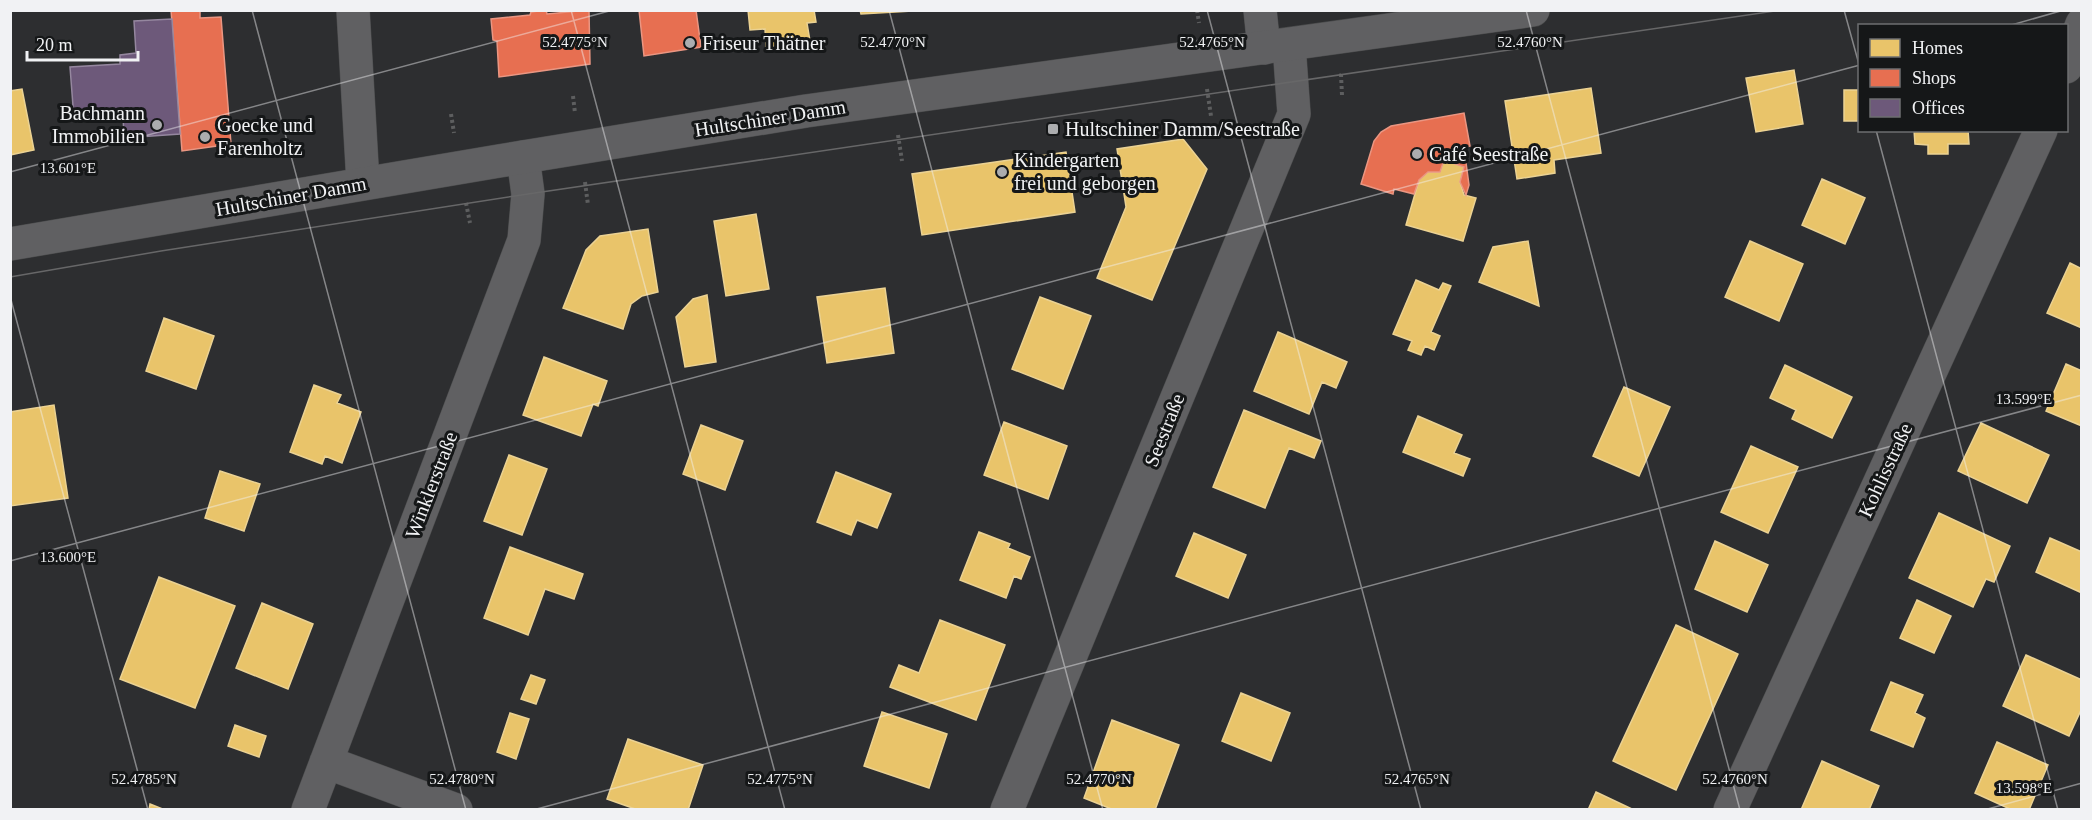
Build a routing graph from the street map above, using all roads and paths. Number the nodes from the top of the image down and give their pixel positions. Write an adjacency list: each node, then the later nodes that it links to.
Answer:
1 (353, 10): 9 (street)
2 (1260, 10): 5 (street, Seestraße)
3 (1533, 10): 5 (street, Hultschiner Damm)
4 (2082, 24): 6 (street)
5 (1276, 47): 8 (street, Hultschiner Damm); 14 (street, Seestraße)
6 (2068, 64)
7 (2040, 132): 15 (street, Kohlisstraße)
8 (523, 157): 9 (street, Hultschiner Damm); 11 (street, Winklerstraße)
9 (363, 183): 10 (street, Hultschiner Damm)
10 (10, 244)
11 (326, 762): 12 (street, Winklerstraße); 13 (street)
12 (308, 810)
13 (456, 810)
14 (1007, 810)
15 (1730, 810)

